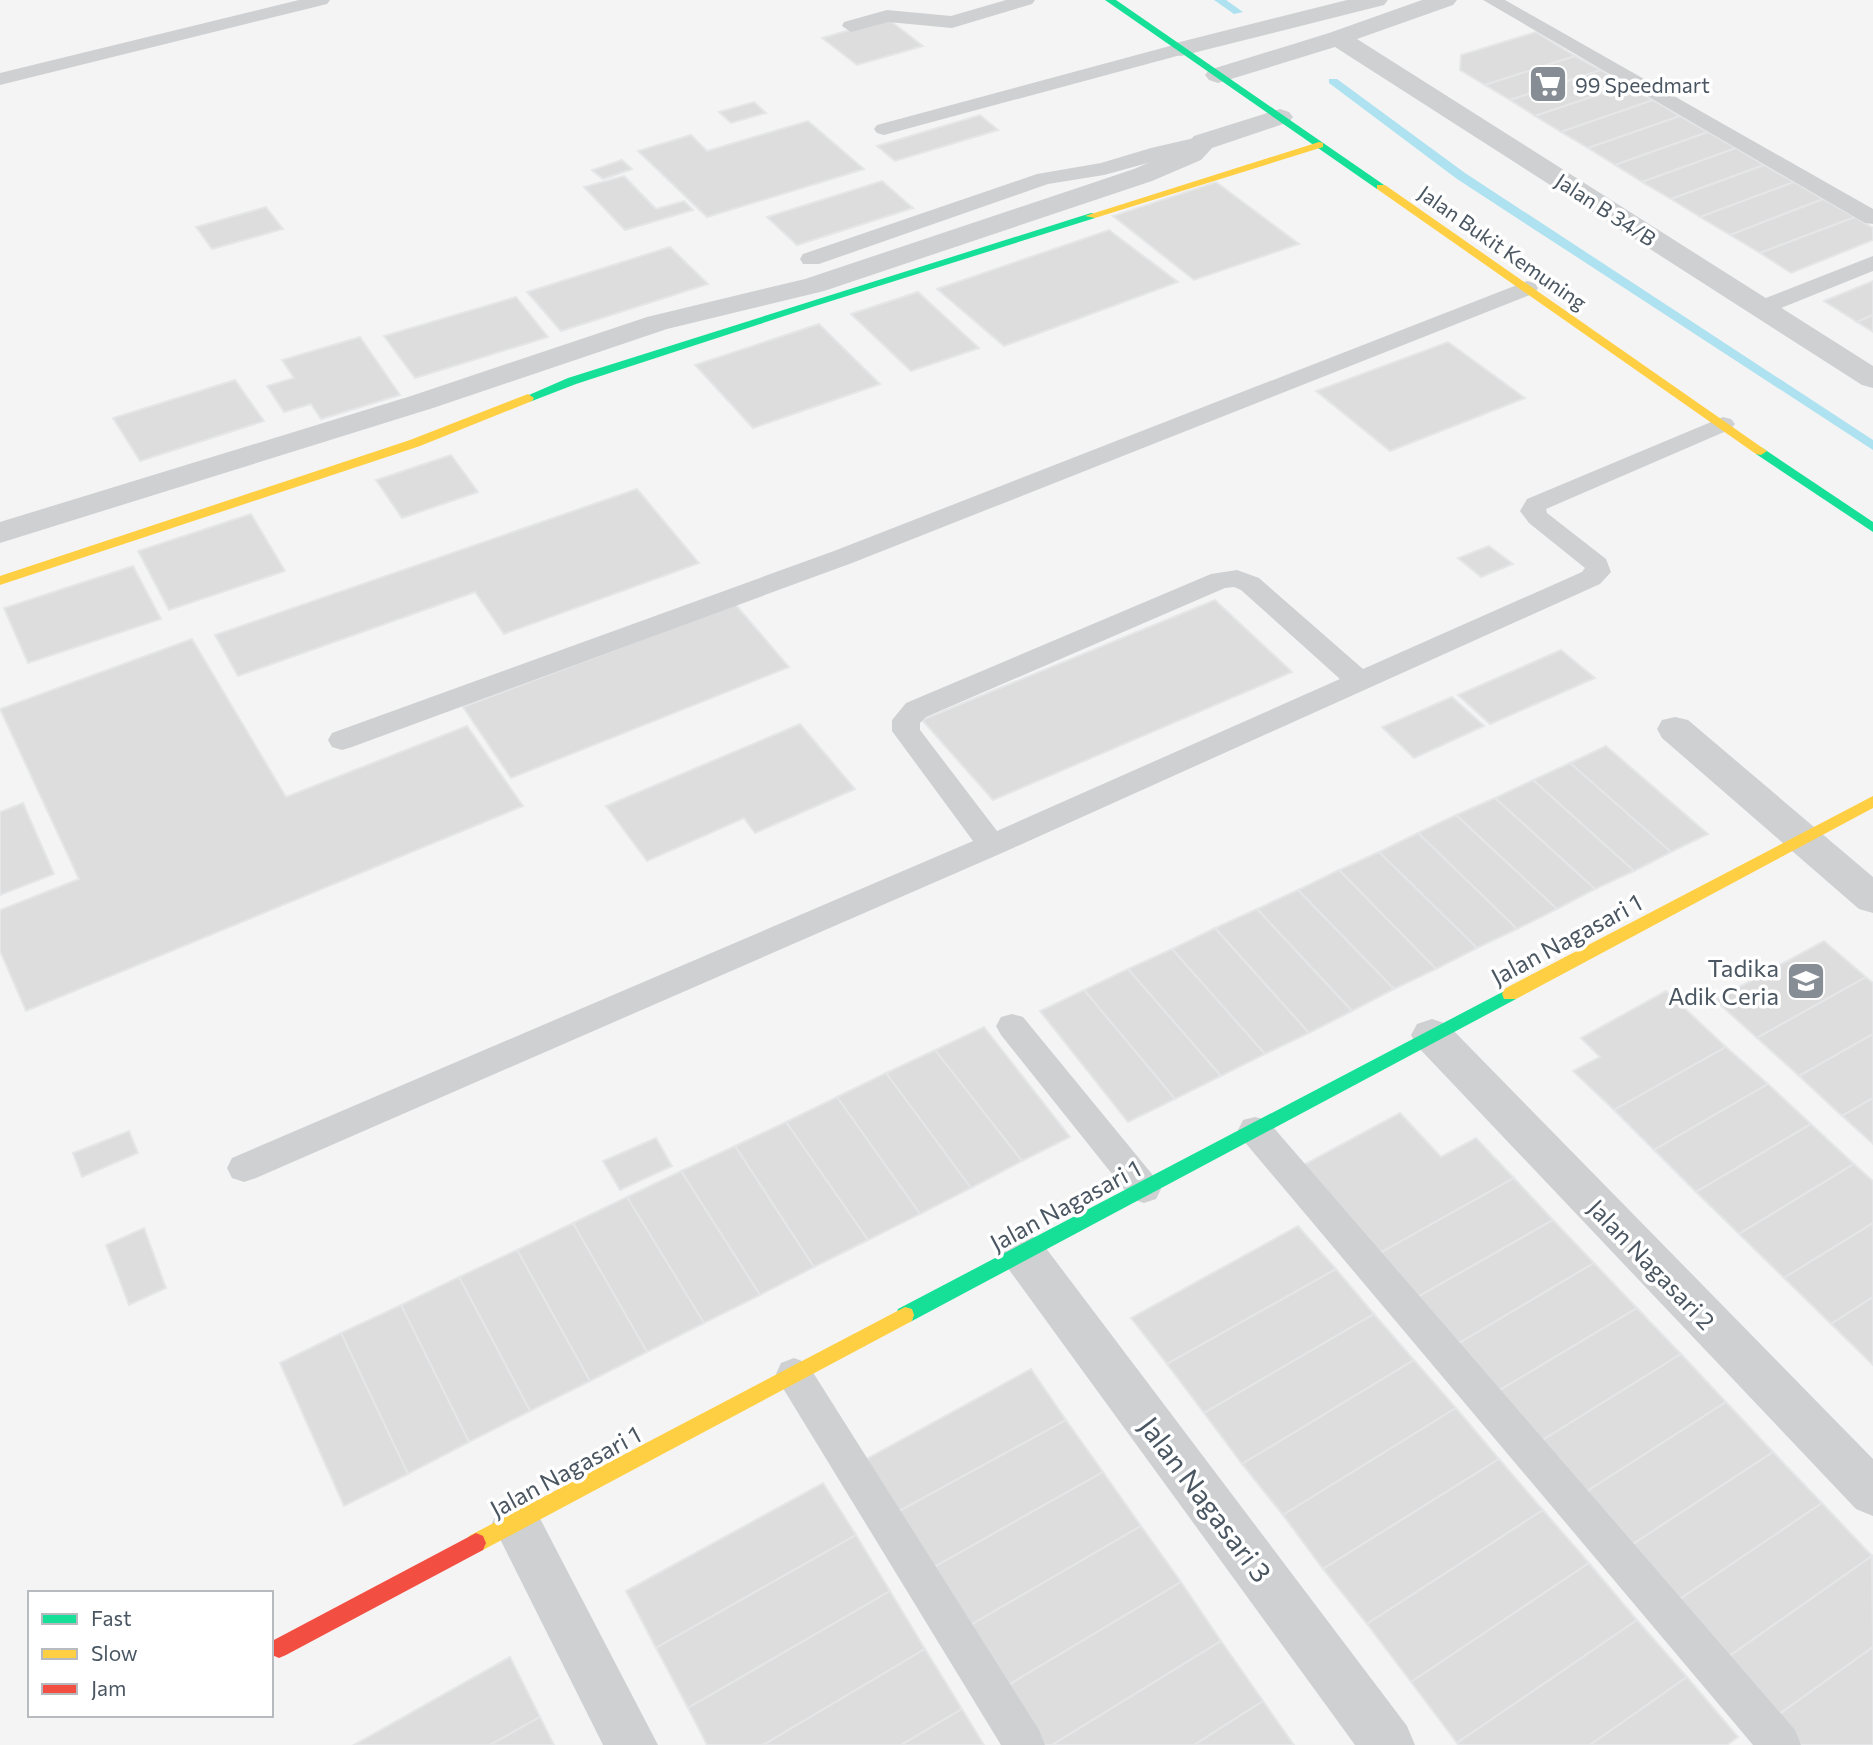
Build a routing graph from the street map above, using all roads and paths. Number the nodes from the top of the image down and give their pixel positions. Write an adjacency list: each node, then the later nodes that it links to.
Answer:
1 (321, 0): 12 (lane)
2 (1026, 0): 8 (lane)
3 (1110, 0): 10 (street, Jalan Bukit Kemuning)
4 (1376, 0): 7 (street)
5 (1445, 0): 9 (street)
6 (1492, 0): 17 (lane)
7 (1333, 4): 10 (street)
8 (851, 26)
9 (1338, 38): 11 (street); 21 (street, Jalan B 34/B)
10 (1181, 49): 11 (street, Jalan Bukit Kemuning); 14 (lane)
11 (1218, 75): 13 (street, Jalan Bukit Kemuning)
12 (0, 79)
13 (1280, 117): 15 (street); 16 (street, Jalan Bukit Kemuning)
14 (884, 129)
15 (1203, 142): 18 (lane); 25 (street)
16 (1319, 145): 20 (street, Jalan Bukit Kemuning); 26 (street)
17 (1873, 218)
18 (811, 259)
19 (1873, 263): 21 (lane)
20 (1527, 288): 23 (street, Jalan Bukit Kemuning); 29 (lane)
21 (1761, 308): 22 (street, Jalan B 34/B)
22 (1873, 379)
23 (1723, 424): 24 (street, Jalan Bukit Kemuning); 27 (lane)
24 (1873, 528)
25 (0, 533)
26 (0, 582)
27 (1358, 680): 32 (lane); 32 (lane)
28 (1675, 729): 31 (street)
29 (342, 740)
30 (1873, 801): 31 (street, Jalan Nagasari 1)
31 (1802, 839): 33 (street); 35 (street, Jalan Nagasari 1)
32 (992, 845): 37 (lane)
33 (1873, 899)
34 (1012, 1026): 38 (lane)
35 (1432, 1035): 36 (street, Jalan Nagasari 1); 41 (street, Jalan Nagasari 2)
36 (1255, 1130): 38 (street, Jalan Nagasari 1); 47 (lane)
37 (244, 1168)
38 (1144, 1189): 39 (street, Jalan Nagasari 1)
39 (1023, 1253): 40 (street, Jalan Nagasari 1); 46 (street, Jalan Nagasari 3)
40 (794, 1374): 42 (street, Jalan Nagasari 1); 45 (lane)
41 (1873, 1493)
42 (517, 1522): 43 (street, Jalan Nagasari 1); 44 (street)
43 (279, 1648)
44 (631, 1745)
45 (1024, 1745)
46 (1388, 1745)
47 (1780, 1745)

